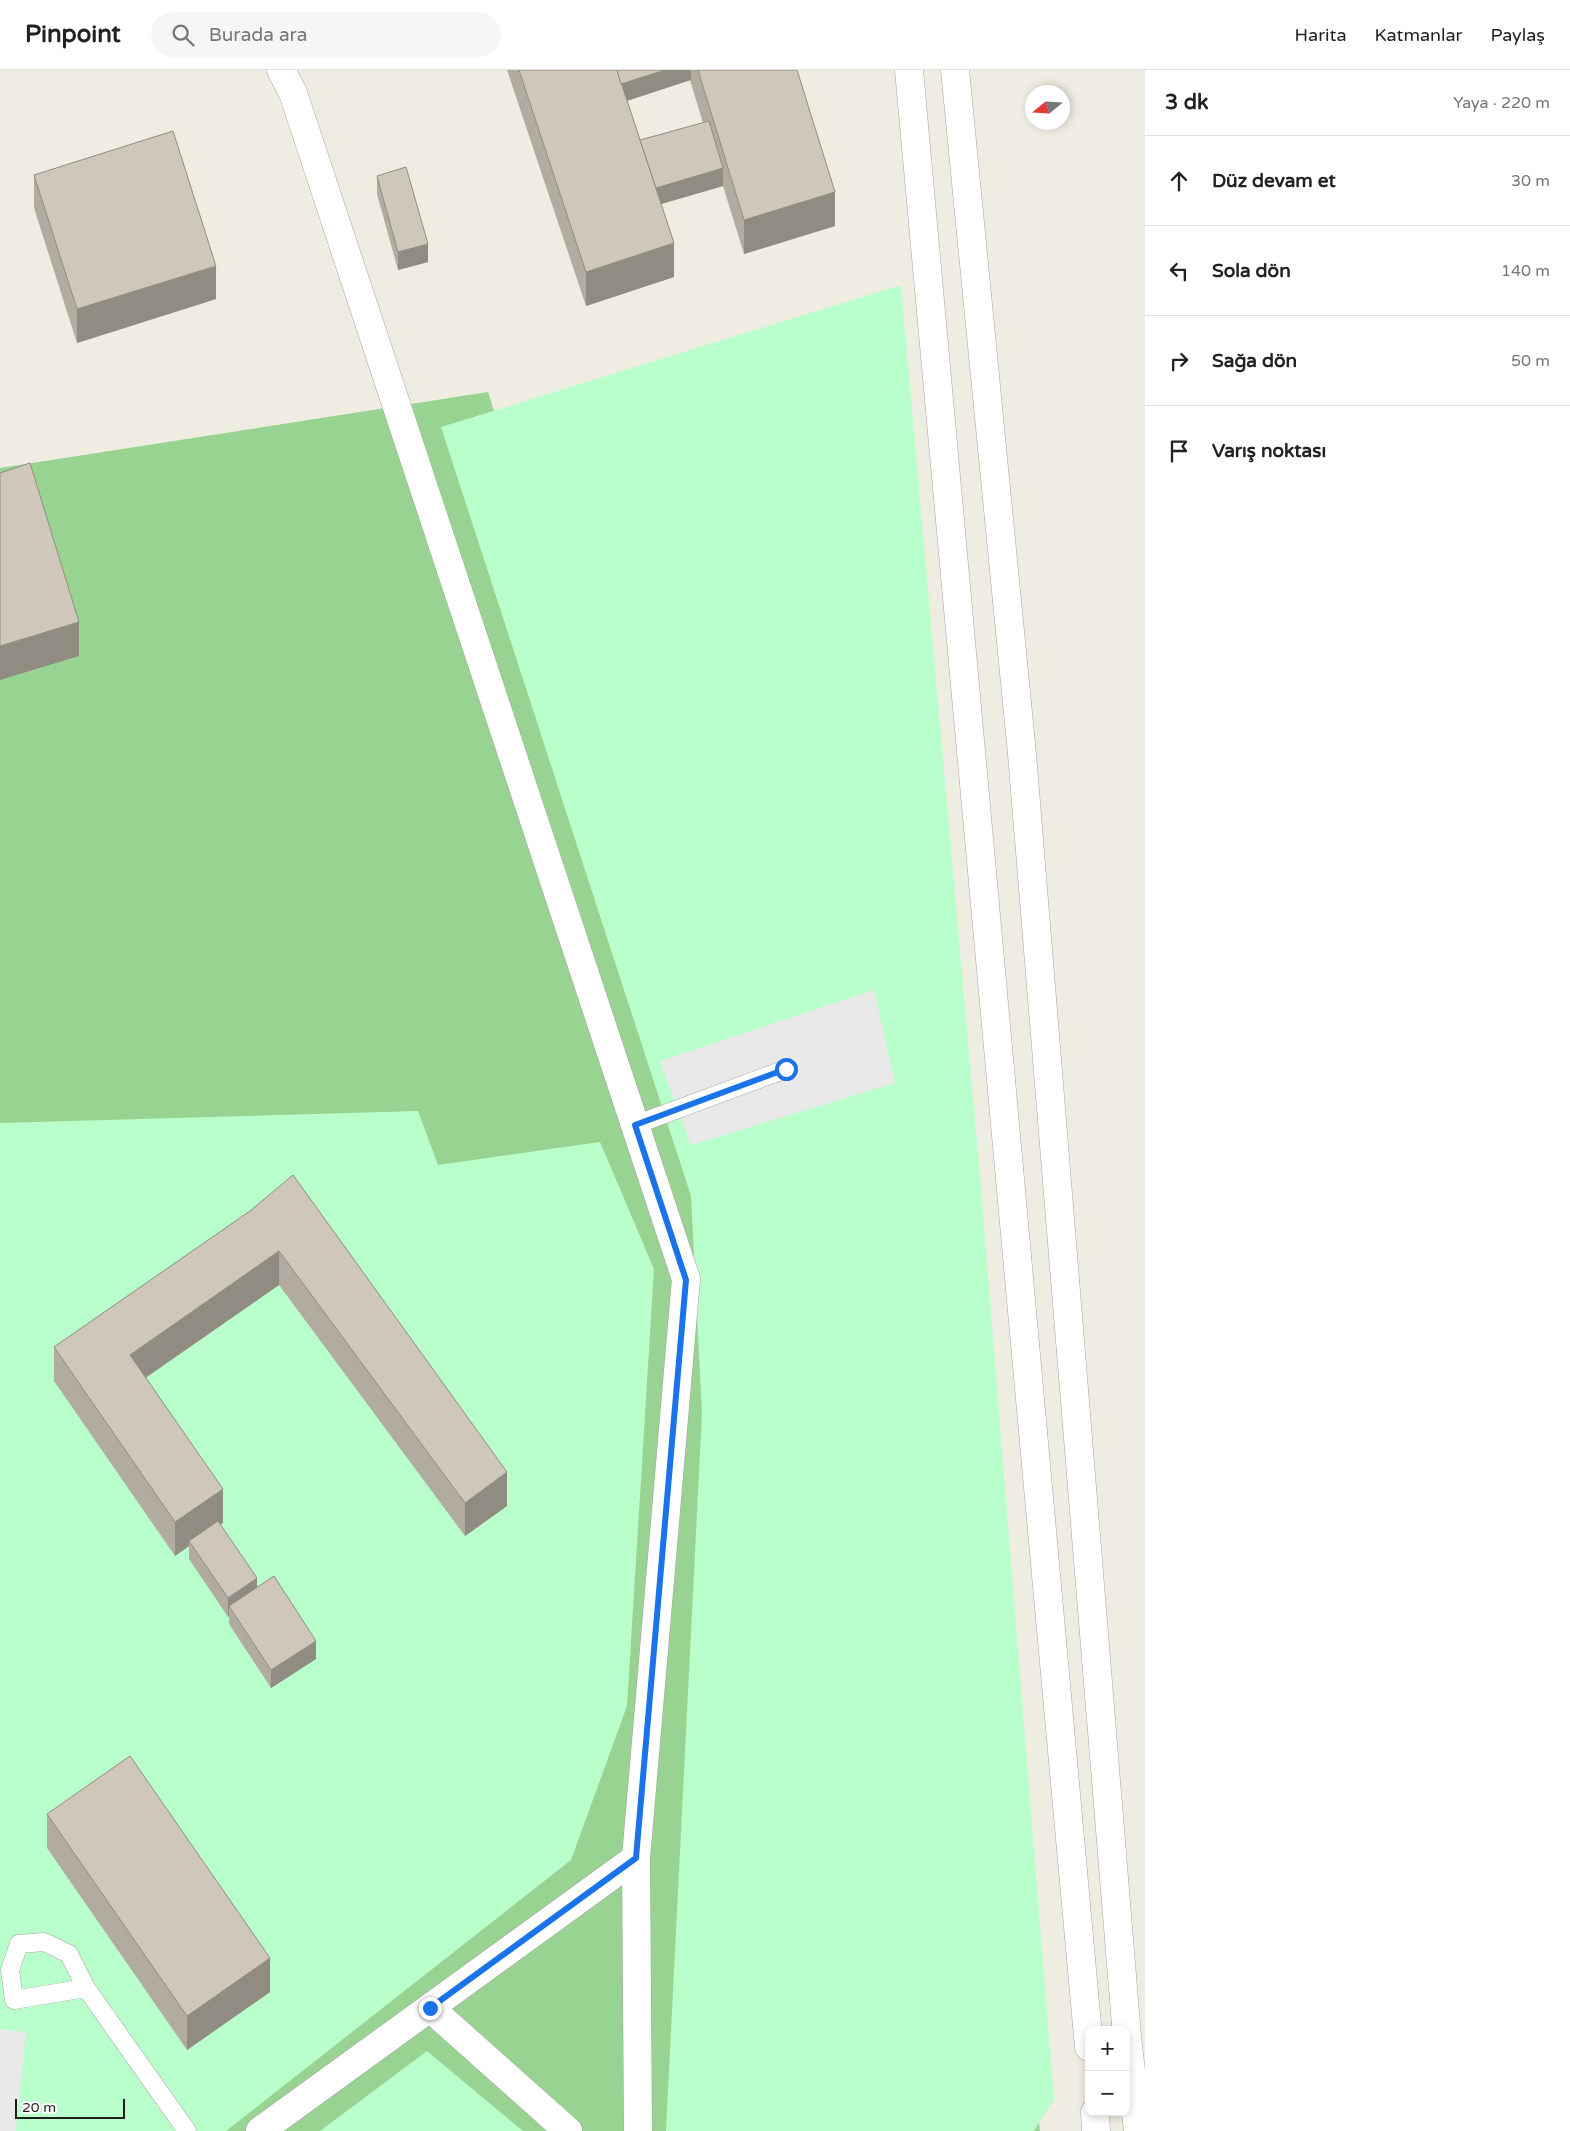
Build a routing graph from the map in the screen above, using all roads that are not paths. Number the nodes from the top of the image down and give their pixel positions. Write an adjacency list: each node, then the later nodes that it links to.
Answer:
1 (909, 70): 9 (street)
2 (955, 70): 16 (street)
3 (288, 78): 5 (street)
4 (786, 1069): 5 (lane)
5 (635, 1125): 6 (street)
6 (636, 1858): 8 (street); 14 (street)
7 (86, 1988): 7 (lane); 11 (lane)
8 (430, 2008): 12 (street); 13 (street)
9 (1087, 2026)
10 (1094, 2116): 15 (street)
11 (187, 2131)
12 (260, 2131)
13 (568, 2131)
14 (638, 2131)
15 (1096, 2131)
16 (1138, 2131)

